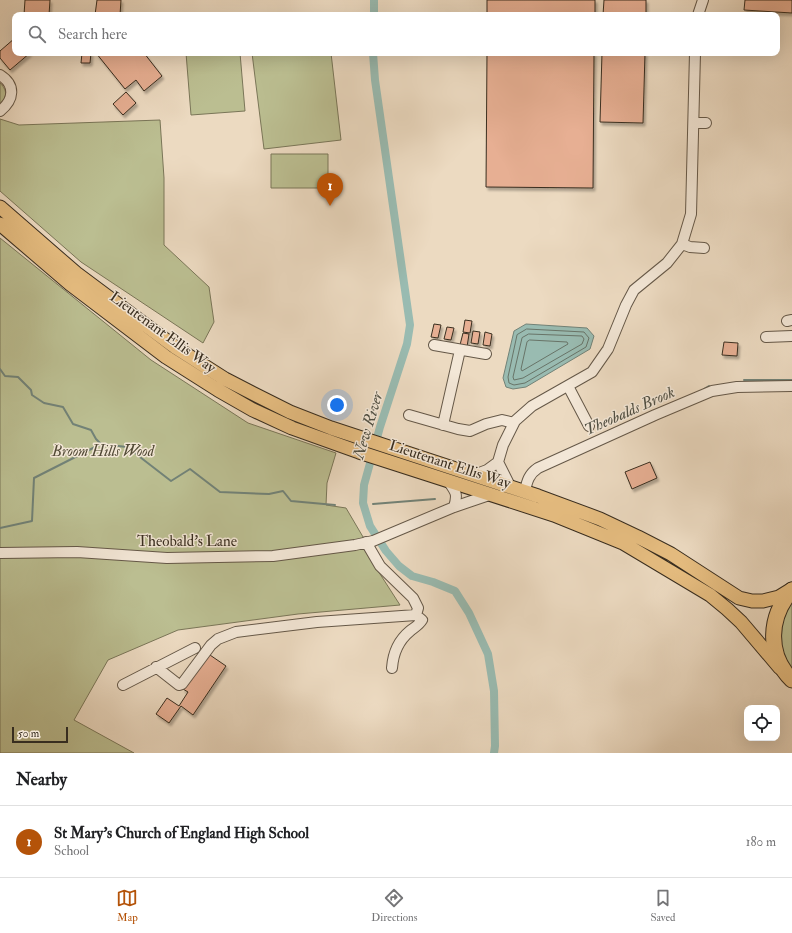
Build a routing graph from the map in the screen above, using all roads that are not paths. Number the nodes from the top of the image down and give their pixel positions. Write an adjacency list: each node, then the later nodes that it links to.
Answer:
1 (703, 0): 2 (street)
2 (699, 12)
3 (695, 56): 6 (street)
4 (0, 75): 5 (street)
5 (0, 111)
6 (694, 123): 7 (street); 10 (street)
7 (706, 123)
8 (0, 207): 24 (main road, Lieutenant Ellis Way)
9 (0, 224): 25 (main road, Lieutenant Ellis Way)
10 (682, 244): 11 (street); 17 (street)
11 (704, 248)
12 (792, 336): 13 (street)
13 (766, 337)
14 (434, 345): 15 (street)
15 (460, 350): 16 (street); 21 (street)
16 (486, 354)
17 (568, 386): 20 (street); 22 (street)
18 (792, 386): 27 (street)
19 (410, 415): 21 (street)
20 (514, 423): 21 (street); 23 (street)
21 (444, 425)
22 (589, 426)
23 (498, 462): 24 (street); 26 (street)
24 (474, 475): 26 (main road, Lieutenant Ellis Way)
25 (448, 481): 28 (main road, Lieutenant Ellis Way); 29 (street)
26 (510, 486): 27 (main road, Lieutenant Ellis Way)
27 (525, 491): 32 (main road, Lieutenant Ellis Way)
28 (492, 494): 29 (street); 37 (main road, Lieutenant Ellis Way)
29 (454, 507): 30 (street, Theobald's Lane)
30 (370, 542): 31 (street, Theobald's Lane); 33 (street)
31 (0, 553)
32 (792, 590): 37 (highway)
33 (416, 616): 35 (street); 36 (street)
34 (195, 648): 35 (street)
35 (156, 667): 38 (street)
36 (392, 668)
37 (789, 677)
38 (123, 685)

